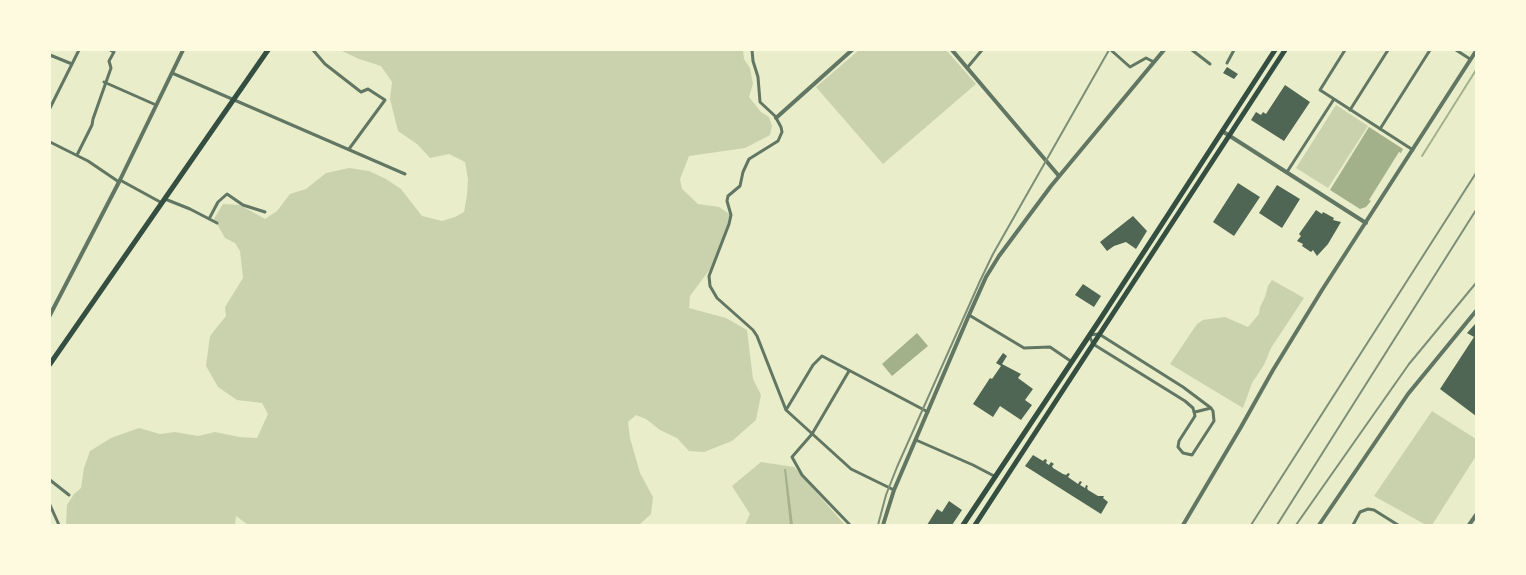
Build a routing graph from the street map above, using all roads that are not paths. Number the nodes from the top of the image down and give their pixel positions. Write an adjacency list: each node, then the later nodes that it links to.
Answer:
1 (79, 50): 25 (street)
2 (110, 50): 29 (street)
3 (182, 50): 28 (street)
4 (268, 50): 30 (main road)
5 (313, 50): 40 (street)
6 (752, 50): 35 (street)
7 (852, 50): 35 (street)
8 (952, 50): 27 (street)
9 (982, 50): 27 (street)
10 (1164, 50): 23 (street)
11 (1192, 50): 26 (street)
12 (1234, 50): 24 (street)
13 (1285, 50): 38 (main road)
14 (1345, 50): 31 (street)
15 (1388, 50): 34 (street)
16 (1430, 50): 36 (street)
17 (1456, 50): 22 (street)
18 (1112, 51): 23 (street)
19 (1272, 51): 37 (main road)
20 (1476, 51): 22 (street)
21 (50, 55): 25 (street)
22 (1470, 59): 41 (street)
23 (1154, 62): 45 (street)
24 (1227, 63)
25 (72, 64): 33 (street)
26 (1210, 64)
27 (967, 69): 45 (street)
28 (172, 73): 30 (street); 32 (street)
29 (104, 82): 32 (street); 42 (street)
30 (234, 99): 40 (street); 47 (main road)
31 (1334, 99): 34 (street); 43 (street)
32 (157, 106): 46 (street)
33 (50, 108)
34 (1350, 110): 36 (street)
35 (776, 118): 62 (street)
36 (1380, 129): 41 (street)
37 (1222, 131): 38 (street); 56 (main road)
38 (1230, 136): 43 (street); 55 (main road)
39 (50, 142): 42 (street)
40 (348, 149): 44 (street)
41 (1413, 150): 51 (street)
42 (77, 155): 46 (street)
43 (1287, 172): 51 (street)
44 (405, 174)
45 (1059, 176): 54 (street)
46 (120, 181): 47 (street); 53 (street)
47 (163, 201): 49 (street); 59 (main road)
48 (265, 212): 49 (street)
49 (209, 219): 50 (street)
50 (217, 223)
51 (1366, 223): 78 (street)
52 (1476, 311): 79 (street)
53 (50, 315)
54 (969, 316): 58 (street); 63 (street)
55 (1099, 334): 56 (street); 57 (main road); 61 (street)
56 (1089, 335): 57 (street); 58 (main road)
57 (1093, 344): 64 (street); 77 (main road)
58 (1072, 362): 67 (main road)
59 (50, 364)
60 (849, 371): 62 (street); 63 (street); 65 (street)
61 (1211, 408): 64 (street); 64 (street)
62 (786, 410): 65 (street)
63 (928, 412): 66 (street)
64 (1195, 412)
65 (812, 434): 69 (street); 74 (street)
66 (916, 440): 67 (street); 69 (street)
67 (996, 477): 76 (main road)
68 (50, 480): 70 (street)
69 (894, 490): 75 (street)
70 (69, 495)
71 (50, 504): 73 (street)
72 (1476, 515): 82 (street)
73 (59, 525)
74 (850, 525)
75 (883, 525)
76 (964, 525)
77 (975, 525)
78 (1183, 525)
79 (1319, 525)
80 (1353, 525): 81 (street)
81 (1398, 525)
82 (1469, 525)

